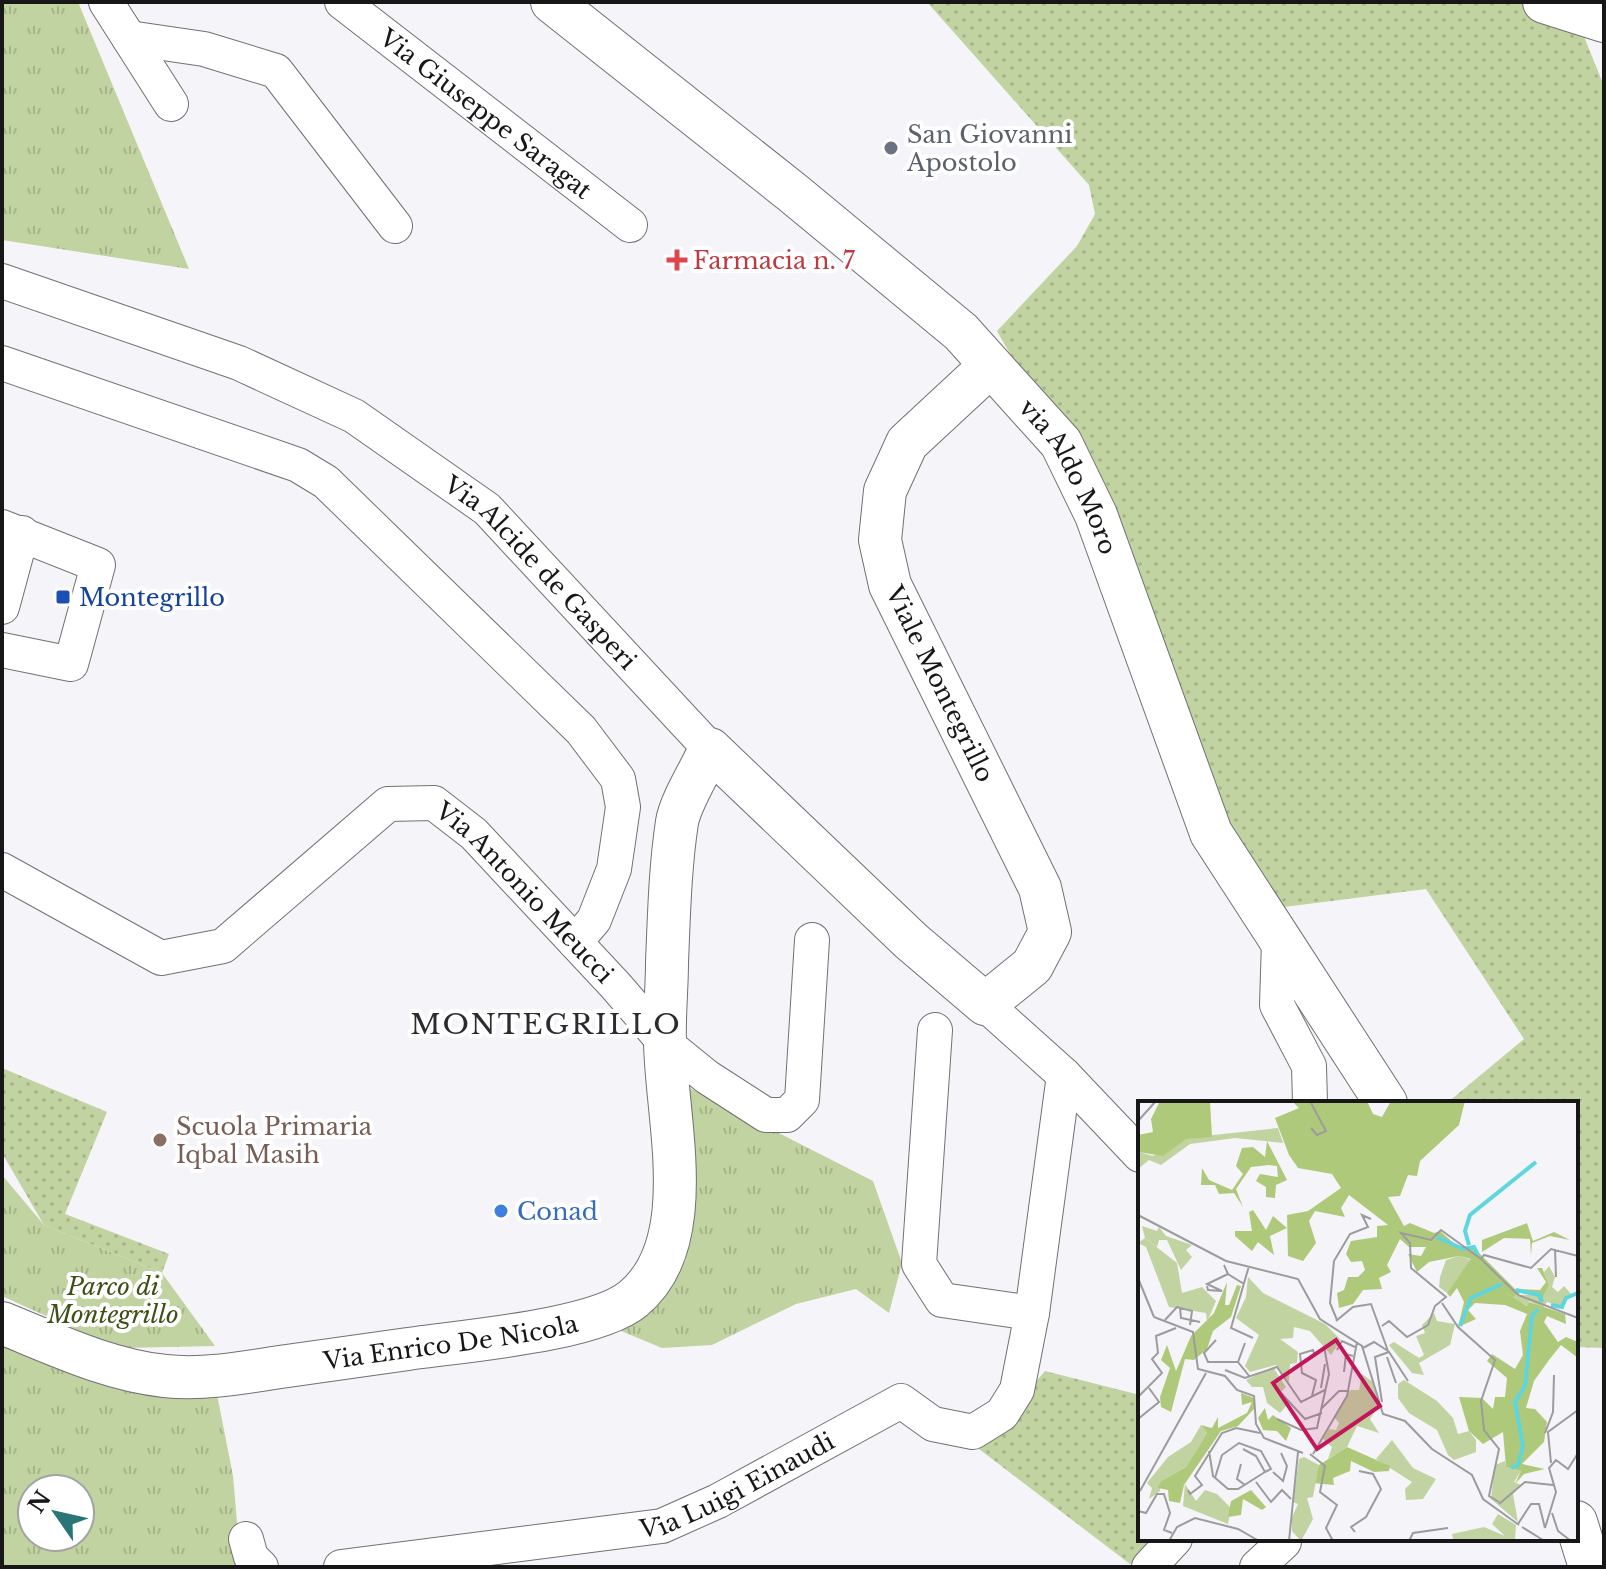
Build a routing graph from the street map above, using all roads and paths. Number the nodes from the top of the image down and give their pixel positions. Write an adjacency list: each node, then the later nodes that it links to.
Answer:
1 (106, 2): 6 (street)
2 (342, 2): 8 (street, Via Giuseppe Saragat)
3 (552, 2): 12 (street, via Aldo Moro)
4 (1544, 2): 5 (street)
5 (1604, 21)
6 (129, 38): 7 (street); 9 (street)
7 (171, 104)
8 (630, 225)
9 (395, 226)
10 (2, 281): 16 (street, Via Alcide de Gasperi)
11 (2, 363): 20 (street)
12 (990, 366): 19 (street, via Aldo Moro); 21 (street, Viale Montegrillo)
13 (12, 530): 14 (street); 15 (street)
14 (2, 607)
15 (2, 650)
16 (710, 749): 21 (street, Via Alcide de Gasperi); 23 (street, Via Enrico De Nicola)
17 (2, 870): 20 (street, Via Antonio Meucci)
18 (812, 940): 23 (street)
19 (1279, 941): 25 (street); 26 (street, via Aldo Moro)
20 (575, 942): 23 (street, Via Antonio Meucci)
21 (985, 1004): 24 (street)
22 (935, 1030): 28 (street)
23 (665, 1043): 29 (street, Via Enrico De Nicola)
24 (1064, 1075): 27 (street); 28 (street, Via Luigi Einaudi)
25 (1310, 1101)
26 (1385, 1101)
27 (1138, 1153)
28 (1032, 1313): 33 (street, Via Luigi Einaudi)
29 (2, 1323)
30 (1578, 1528): 36 (street)
31 (1173, 1541): 34 (street)
32 (1284, 1542): 35 (street)
33 (341, 1567)
34 (1149, 1567)
35 (1257, 1567)
36 (1590, 1567)

